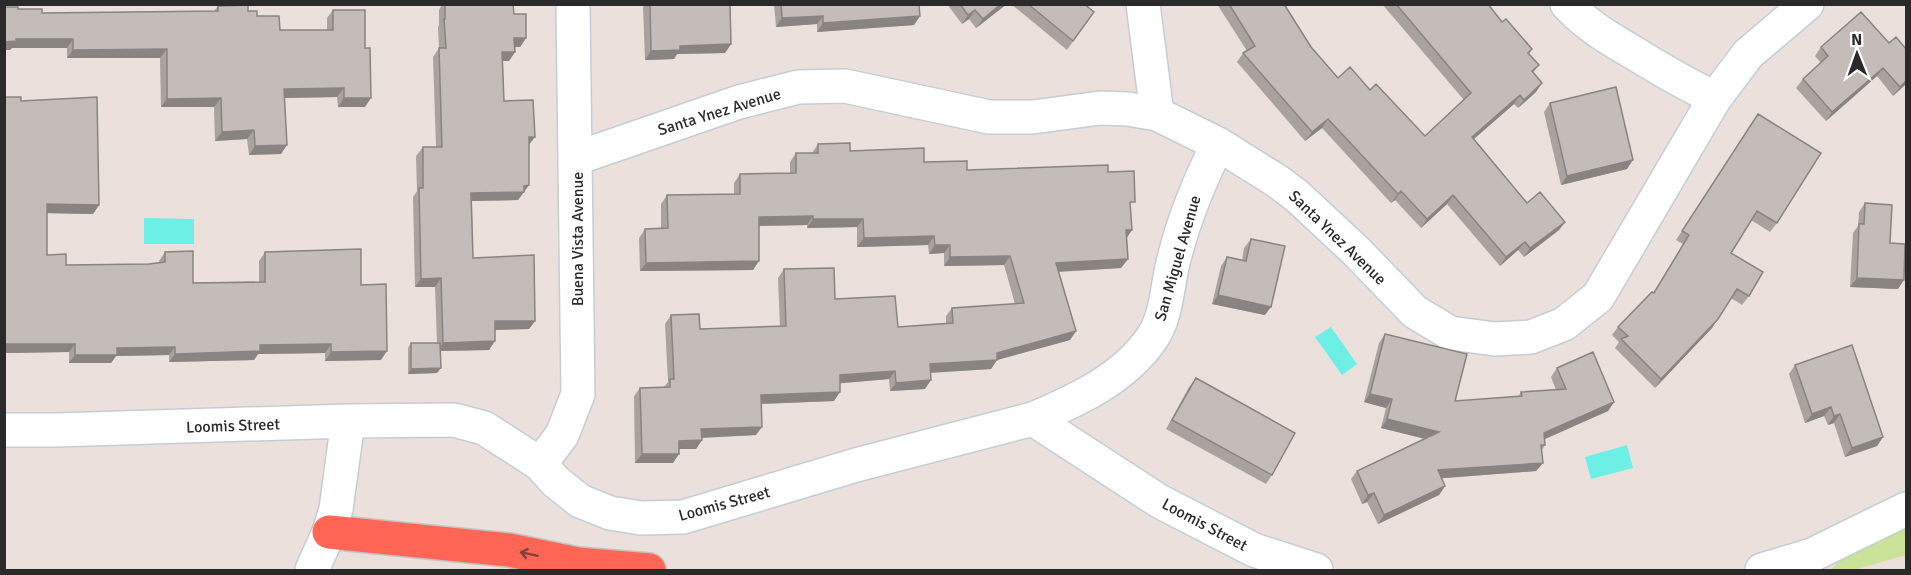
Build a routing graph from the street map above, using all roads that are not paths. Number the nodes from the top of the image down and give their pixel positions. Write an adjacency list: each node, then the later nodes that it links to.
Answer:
1 (573, 4): 8 (street, Buena Vista Avenue)
2 (1143, 4): 6 (street)
3 (1567, 4): 5 (street)
4 (1808, 4): 5 (street, Santa Ynez Avenue)
5 (1715, 98): 7 (street, Santa Ynez Avenue)
6 (1157, 114): 7 (street, Santa Ynez Avenue); 8 (street, Santa Ynez Avenue)
7 (1218, 144): 9 (street, San Miguel Avenue)
8 (577, 158): 12 (street, Buena Vista Avenue)
9 (1033, 419): 12 (street, Loomis Street); 17 (street, Loomis Street)
10 (348, 421): 11 (street, Loomis Street); 12 (street, Loomis Street); 14 (street)
11 (4, 430)
12 (540, 464)
13 (1906, 510): 18 (street)
14 (329, 532): 15 (street); 16 (highway, one-way to 14)
15 (312, 570)
16 (649, 570)
17 (1316, 570)
18 (1762, 570)

